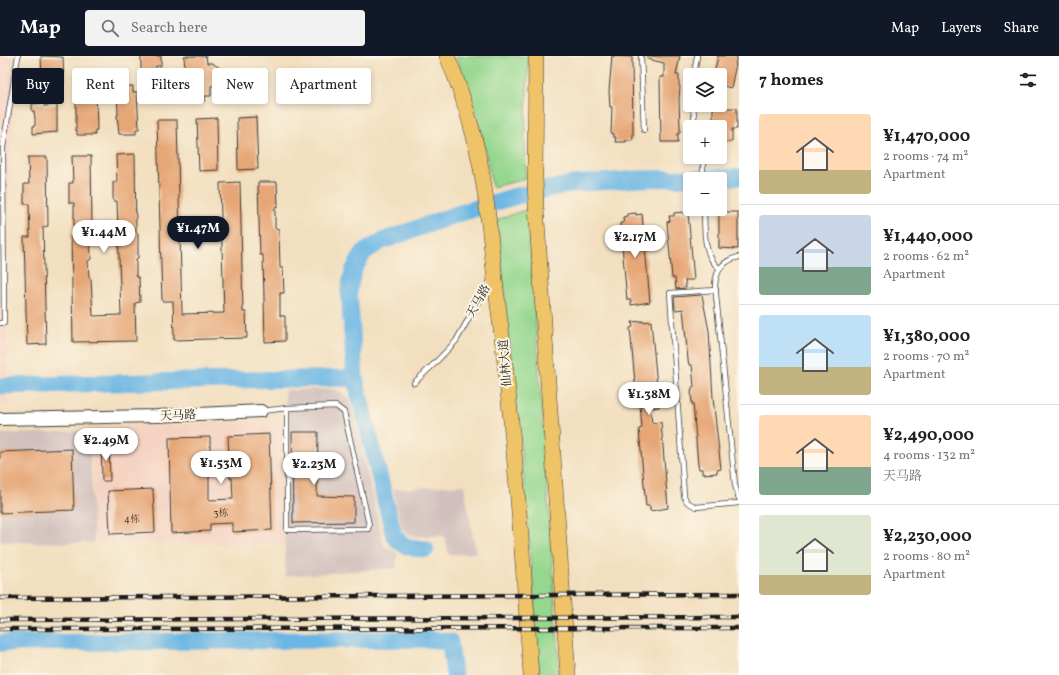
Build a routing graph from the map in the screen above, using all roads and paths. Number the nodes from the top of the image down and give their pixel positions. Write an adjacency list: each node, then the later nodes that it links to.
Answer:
1 (18, 56): 8 (lane)
2 (447, 56): 13 (main road, 仙林大道)
3 (536, 56): 23 (main road)
4 (641, 56): 7 (lane)
5 (697, 56): 6 (lane)
6 (695, 68)
7 (644, 130)
8 (2, 146): 10 (lane)
9 (704, 216): 12 (lane)
10 (2, 236): 15 (lane)
11 (739, 257): 12 (lane)
12 (720, 269): 14 (lane)
13 (494, 272): 16 (lane, 天马路); 22 (main road, 仙林大道)
14 (716, 290): 20 (lane); 21 (lane)
15 (0, 323)
16 (414, 383)
17 (286, 408): 17 (lane); 18 (lane)
18 (261, 411): 19 (street, 天马路)
19 (0, 419)
20 (739, 499)
21 (739, 503)
22 (531, 675)
23 (568, 675)

